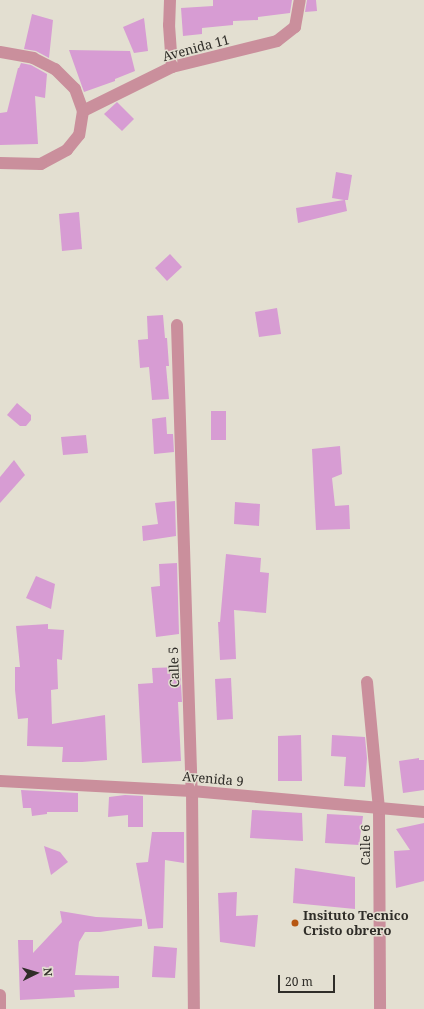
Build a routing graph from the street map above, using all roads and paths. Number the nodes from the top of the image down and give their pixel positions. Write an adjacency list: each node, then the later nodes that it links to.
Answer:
1 (170, 0): 4 (street)
2 (300, 0): 4 (street, Avenida 11)
3 (0, 52): 5 (street)
4 (172, 67): 5 (street, Avenida 11)
5 (83, 111): 6 (street)
6 (0, 163)
7 (177, 325): 10 (street, Calle 5)
8 (367, 682): 11 (street, Calle 6)
9 (0, 781): 10 (street, Avenida 9)
10 (192, 791): 11 (street, Avenida 9); 15 (street, Calle 5)
11 (379, 808): 12 (street, Avenida 9); 16 (street, Calle 6)
12 (424, 812)
13 (0, 995): 14 (street)
14 (0, 1009)
15 (194, 1009)
16 (380, 1009)

